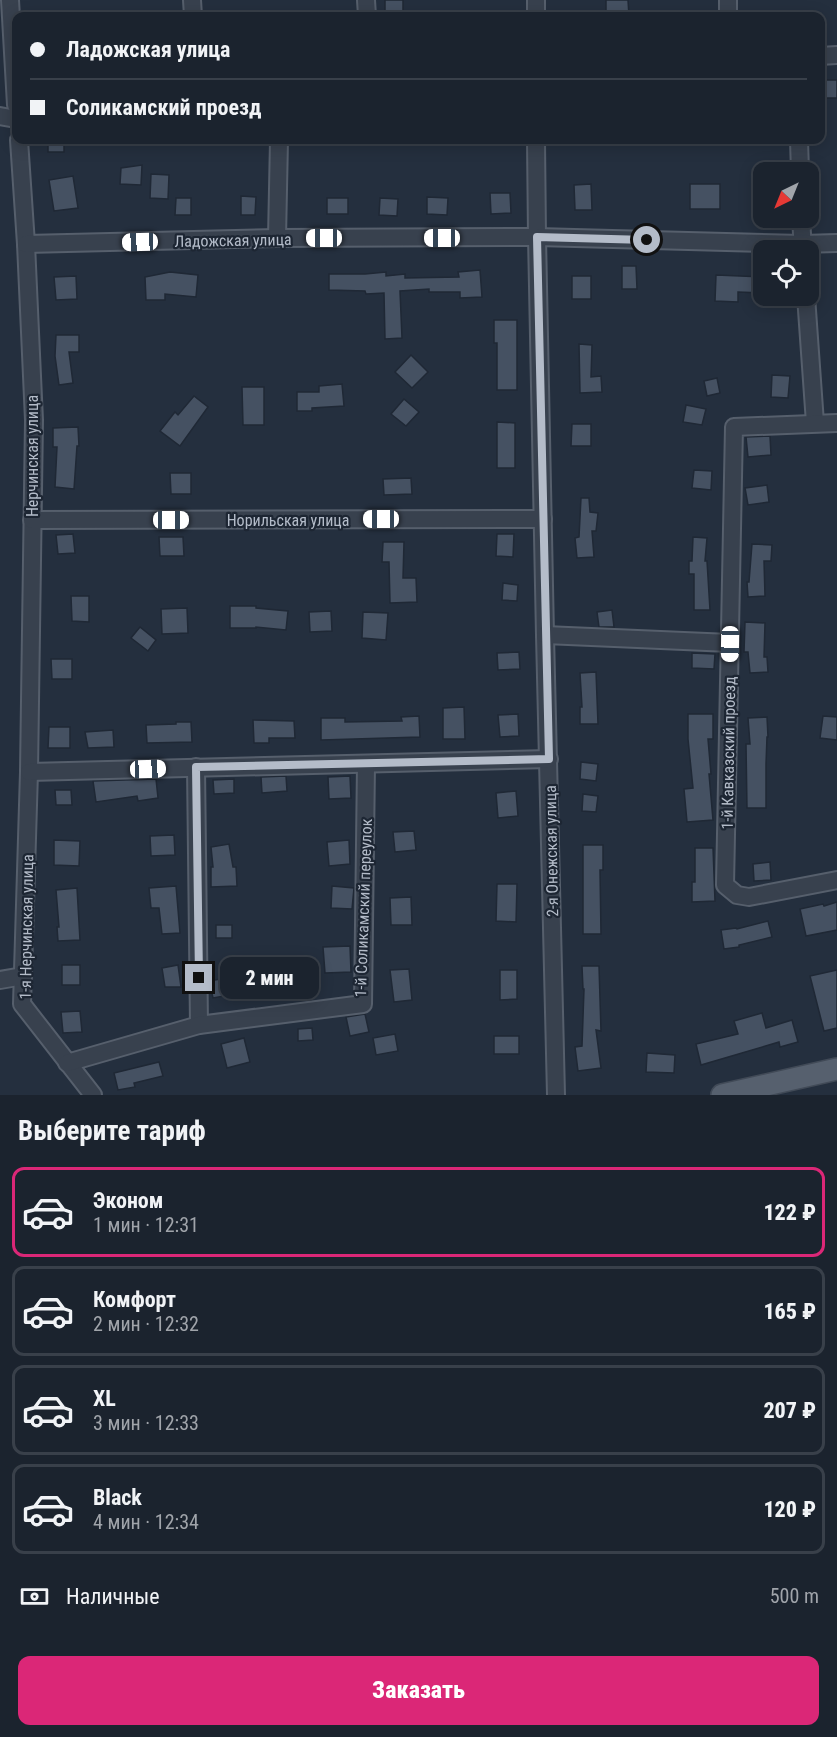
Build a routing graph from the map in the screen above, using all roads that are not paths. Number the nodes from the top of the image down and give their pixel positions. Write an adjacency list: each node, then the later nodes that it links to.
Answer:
1 (10, 0): 2 (street)
2 (12, 35)
3 (19, 144): 11 (street, Нерчинская улица)
4 (279, 144): 9 (street)
5 (536, 144): 8 (street, 2-я Онежская улица)
6 (799, 144): 7 (street)
7 (800, 162)
8 (537, 237): 9 (street, Ладожская улица); 12 (street, Ладожская улица); 17 (street, 2-я Онежская улица)
9 (277, 238): 11 (street, Ладожская улица)
10 (837, 243): 13 (street, Ладожская улица)
11 (26, 244): 18 (street, Нерчинская улица)
12 (753, 245)
13 (819, 245)
14 (807, 306): 15 (street)
15 (815, 423): 16 (street, 1-й Кавказский проезд); 20 (street, 1-й Кавказский проезд)
16 (837, 423)
17 (543, 519): 18 (street, Норильская улица); 19 (street, 2-я Онежская улица)
18 (32, 520): 24 (street, Нерчинская улица)
19 (545, 635): 20 (street); 21 (street, 2-я Онежская улица)
20 (730, 644): 25 (street, 1-й Кавказский проезд)
21 (549, 759): 22 (street); 32 (street, 2-я Онежская улица)
22 (366, 764): 23 (street); 28 (street, 1-й Соликамский переулок)
23 (196, 767): 24 (street); 28 (street)
24 (29, 772): 26 (street, 1-я Нерчинская улица)
25 (837, 880)
26 (23, 976): 27 (street); 29 (street, 1-я Нерчинская улица)
27 (0, 980)
28 (199, 1025): 29 (street, 1-й Соликамский переулок)
29 (67, 1063): 31 (street, 1-я Нерчинская улица)
30 (837, 1069): 33 (main road)
31 (93, 1095)
32 (556, 1095)
33 (722, 1095)

